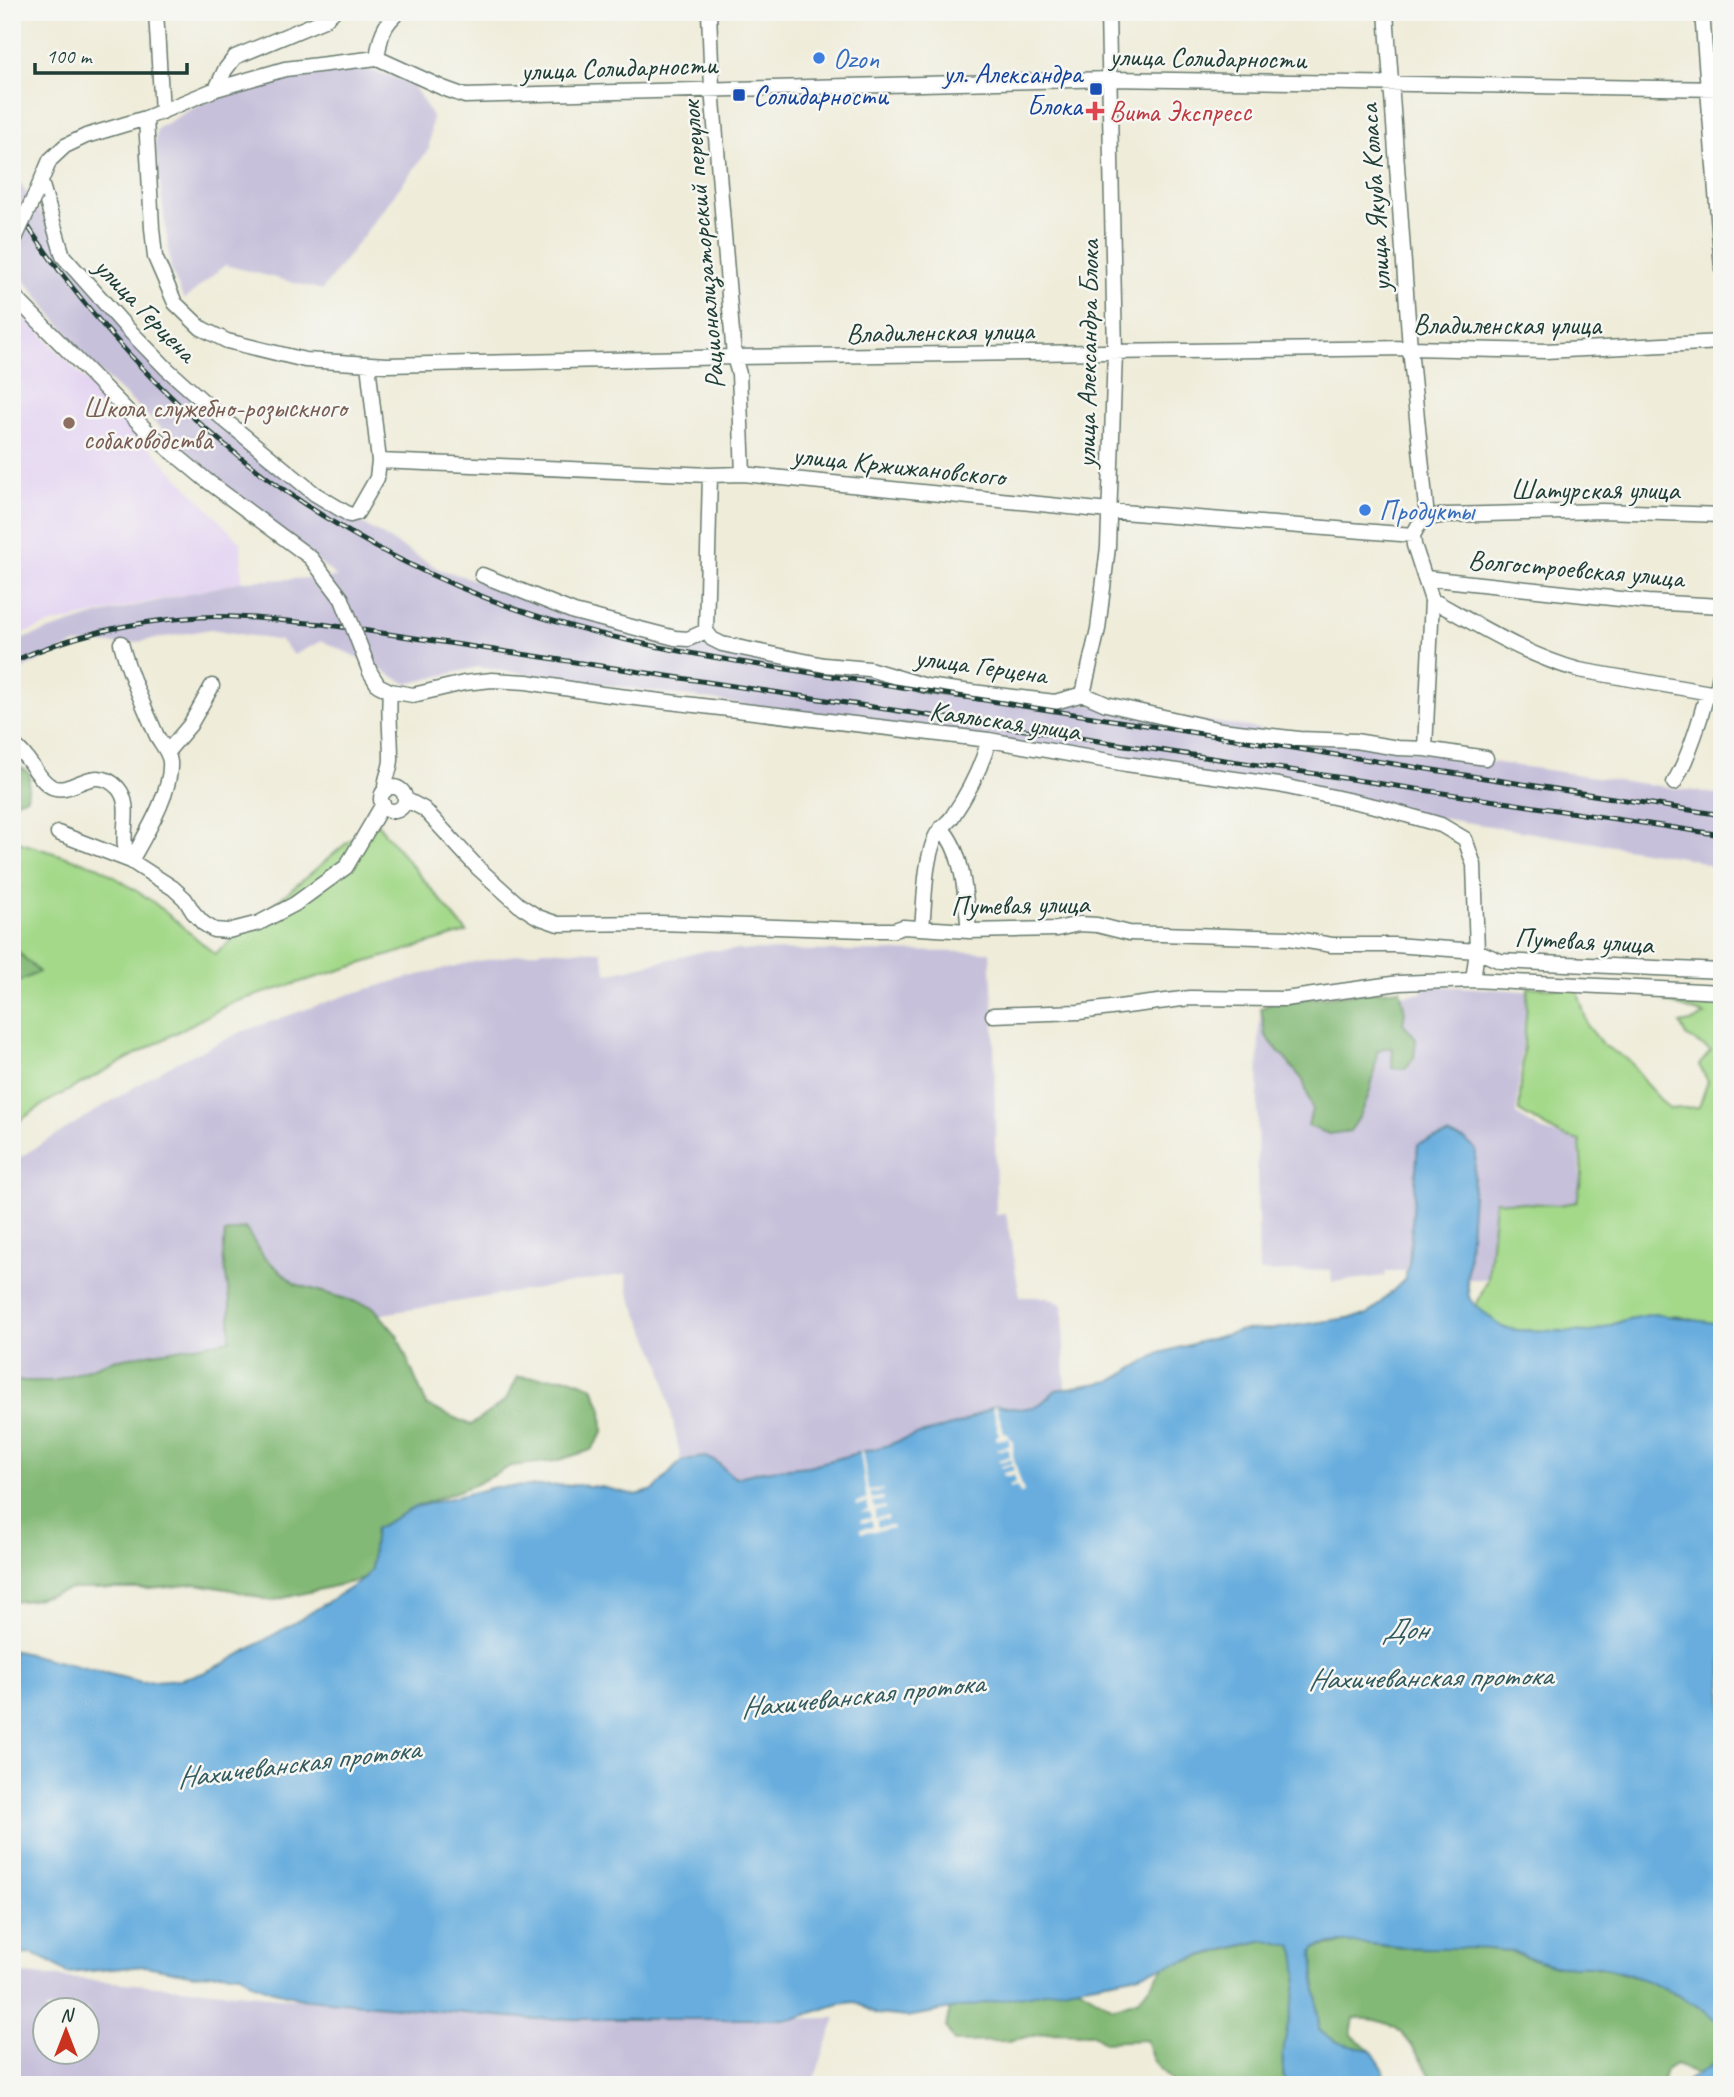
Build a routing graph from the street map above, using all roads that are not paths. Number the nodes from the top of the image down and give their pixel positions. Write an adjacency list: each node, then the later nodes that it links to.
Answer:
1 (156, 12): 14 (street)
2 (332, 12): 12 (street)
3 (399, 12): 8 (street)
4 (709, 12): 11 (street, Рационализаторский переулок)
5 (1108, 12): 9 (street, улица Александра Блока)
6 (1386, 12): 10 (street, улица Якуба Коласа)
7 (1702, 12): 13 (street)
8 (377, 58): 11 (street, улица Солидарности); 12 (street)
9 (1111, 79): 10 (street, улица Солидарности); 11 (street, улица Солидарности); 22 (street, улица Александра Блока)
10 (1390, 85): 13 (street, улица Солидарности); 21 (street, улица Якуба Коласа)
11 (712, 88): 23 (street, Рационализаторский переулок)
12 (216, 89): 14 (street)
13 (1715, 89): 18 (street)
14 (162, 111): 15 (street)
15 (146, 118): 16 (street); 24 (street, Владиленская улица)
16 (38, 188): 17 (street, bridge); 25 (street, улица Герцена)
17 (12, 245)
18 (1722, 269)
19 (12, 294): 40 (street, bridge)
20 (1722, 342): 21 (street, Владиленская улица)
21 (1410, 348): 22 (street, Владиленская улица); 30 (street, улица Якуба Коласа)
22 (1115, 353): 23 (street, Владиленская улица); 28 (street, улица Александра Блока)
23 (734, 357): 24 (street, Владиленская улица); 26 (street, Рационализаторский переулок)
24 (368, 364): 25 (street)
25 (379, 461): 27 (street, улица Кржижановского)
26 (743, 474): 27 (street, улица Кржижановского); 28 (street, улица Кржижановского)
27 (710, 475): 36 (street)
28 (1109, 512): 31 (street, улица Кржижановского); 41 (street, улица Александра Блока)
29 (1722, 515): 30 (street, Шатурская улица)
30 (1427, 518): 31 (street)
31 (1413, 535): 33 (street)
32 (482, 575): 36 (street)
33 (1426, 578): 34 (street); 35 (street, Волгостроевская улица)
34 (1432, 600): 42 (street); 45 (street)
35 (1722, 606)
36 (706, 631): 41 (street, улица Герцена)
37 (121, 643): 46 (street)
38 (1722, 665): 42 (street)
39 (212, 686): 46 (street)
40 (390, 691): 43 (street, Каяльская улица); 49 (street)
41 (1083, 694): 45 (street, улица Герцена)
42 (1715, 694): 48 (street)
43 (989, 740): 50 (street); 55 (street, Каяльская улица)
44 (12, 744): 52 (street)
45 (1425, 749): 47 (street, улица Герцена)
46 (167, 752): 52 (street)
47 (1486, 758)
48 (1674, 783)
49 (393, 796): 52 (street); 53 (street, Путевая улица)
50 (941, 828): 53 (street); 54 (street)
51 (58, 833): 52 (street)
52 (131, 862)
53 (922, 928): 54 (street, Путевая улица)
54 (969, 931): 55 (street, Путевая улица)
55 (1477, 951): 56 (street, Путевая улица); 57 (street, Каяльская улица)
56 (1722, 971)
57 (1473, 979): 58 (street, Путевая улица); 59 (street, Путевая улица)
58 (1722, 992)
59 (993, 1015)

